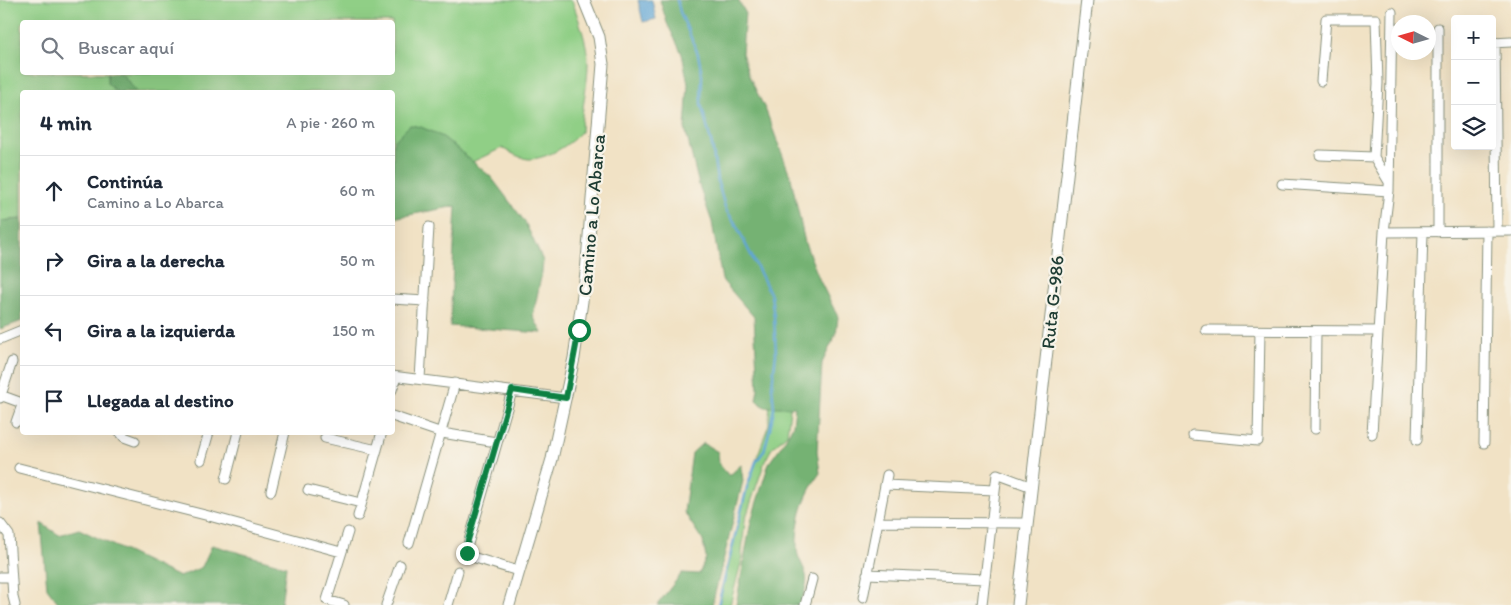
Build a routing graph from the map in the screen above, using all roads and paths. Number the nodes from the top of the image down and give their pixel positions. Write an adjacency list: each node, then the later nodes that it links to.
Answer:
1 (584, 0): 34 (main road, Camino a Lo Abarca)
2 (1087, 0): 59 (main road, Ruta G-986)
3 (1376, 19): 8 (street); 10 (street); 12 (street)
4 (1438, 28): 19 (street)
5 (1496, 42): 6 (street)
6 (1511, 42)
7 (1494, 60): 15 (street)
8 (1321, 81)
9 (1320, 155): 10 (street)
10 (1374, 157): 12 (street)
11 (1282, 184): 12 (street)
12 (1389, 187): 17 (street)
13 (429, 227): 21 (street)
14 (1487, 231): 15 (street); 19 (street); 52 (street)
15 (1497, 231): 16 (street)
16 (1511, 231)
17 (1384, 232): 18 (street); 26 (street)
18 (1423, 232): 19 (street); 49 (street)
19 (1438, 232)
20 (395, 299): 21 (street)
21 (425, 301): 30 (street)
22 (1206, 330): 23 (street)
23 (1260, 330): 25 (street); 47 (street)
24 (20, 331): 27 (street)
25 (1316, 331): 26 (street); 39 (street)
26 (1378, 331): 41 (street)
27 (0, 339)
28 (12, 362): 33 (street)
29 (395, 377): 30 (street)
30 (420, 379): 31 (street)
31 (455, 384): 32 (street); 40 (street)
32 (512, 390): 34 (street); 51 (street)
33 (0, 396): 35 (street)
34 (566, 398): 74 (main road, Camino a Lo Abarca)
35 (20, 403)
36 (20, 410): 38 (street)
37 (395, 417): 40 (street)
38 (16, 422)
39 (1315, 429)
40 (442, 433): 51 (street); 70 (street)
41 (1372, 434)
42 (122, 435): 50 (street)
43 (208, 435): 54 (street)
44 (237, 435): 57 (street)
45 (284, 435): 62 (street)
46 (381, 435): 53 (street)
47 (1193, 435)
48 (325, 438): 53 (street)
49 (1417, 440)
50 (135, 441)
51 (496, 442): 74 (street)
52 (1484, 443)
53 (377, 450): 63 (street)
54 (201, 460)
55 (18, 468): 71 (street)
56 (887, 474): 58 (street)
57 (226, 478)
58 (884, 485): 61 (street); 65 (street)
59 (1032, 487): 61 (street); 68 (main road, Ruta G-986)
60 (308, 490): 63 (street)
61 (995, 490): 67 (street)
62 (271, 491)
63 (361, 504): 64 (street)
64 (358, 516)
65 (878, 522): 67 (street); 75 (street)
66 (0, 523): 77 (street)
67 (992, 523): 68 (street); 79 (street)
68 (1028, 523): 88 (main road, Ruta G-986)
69 (348, 532): 71 (street)
70 (409, 543)
71 (341, 552): 82 (street)
72 (400, 565): 83 (street)
73 (458, 571): 84 (street)
74 (518, 571): 85 (main road, Camino a Lo Abarca)
75 (868, 574): 79 (street); 80 (street)
76 (0, 577): 77 (street)
77 (12, 577): 81 (street)
78 (812, 579): 86 (street)
79 (985, 579): 87 (street)
80 (863, 598)
81 (15, 605)
82 (344, 605)
83 (386, 605)
84 (448, 605)
85 (509, 605)
86 (805, 605)
87 (982, 605)
88 (1018, 605)

